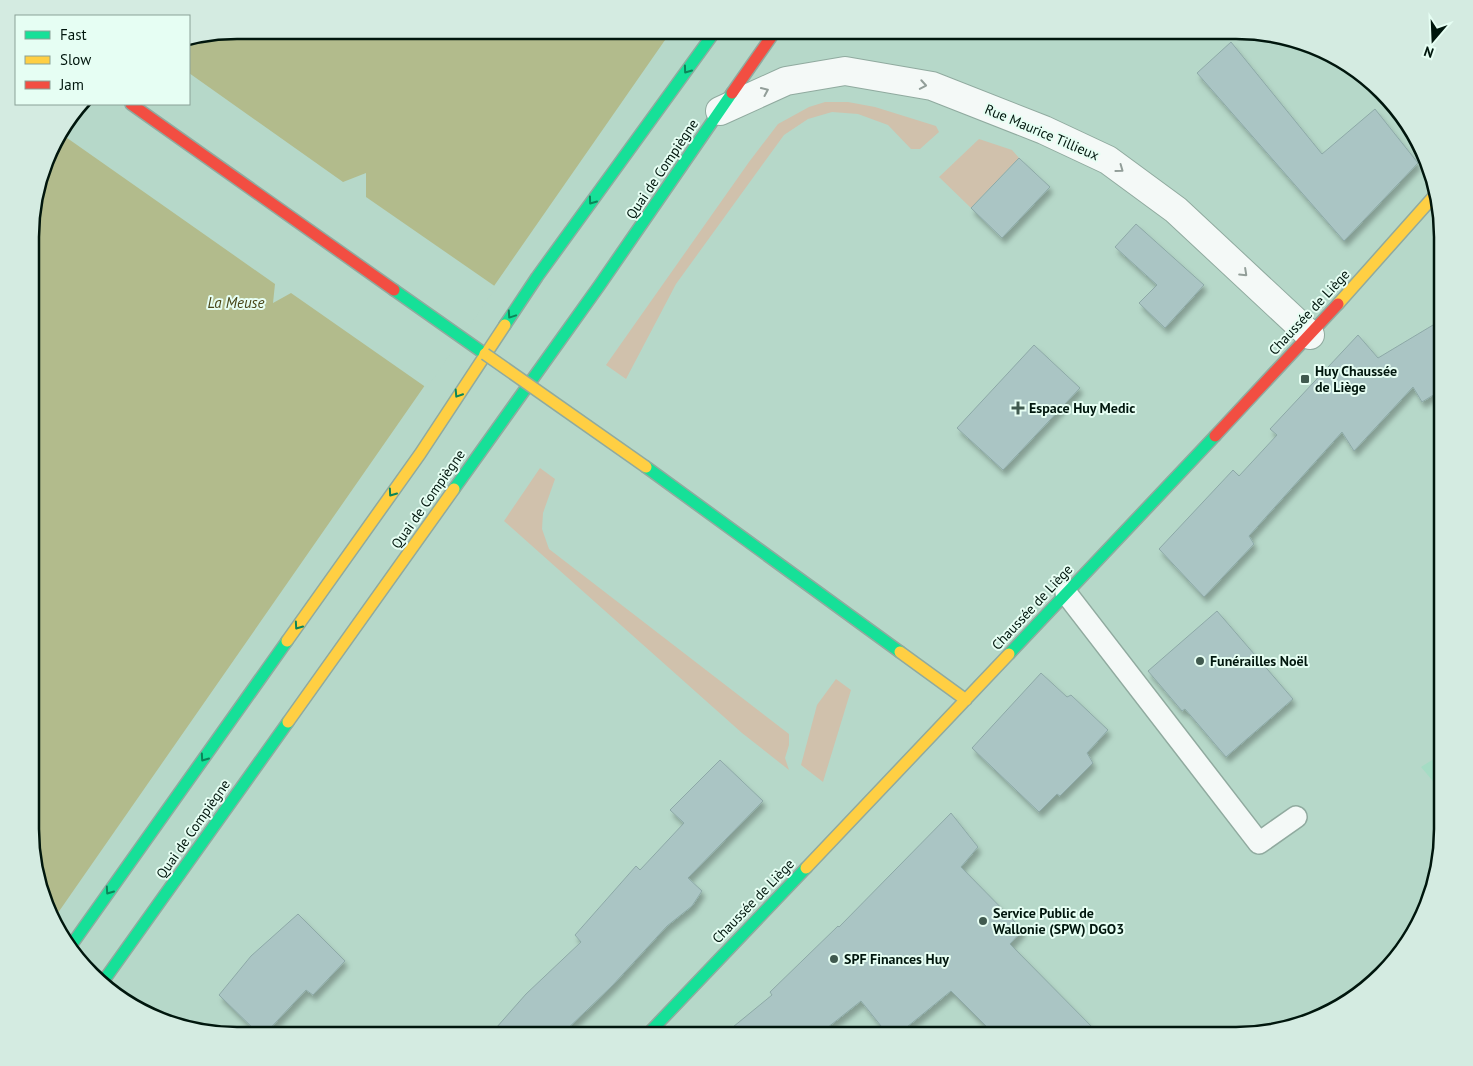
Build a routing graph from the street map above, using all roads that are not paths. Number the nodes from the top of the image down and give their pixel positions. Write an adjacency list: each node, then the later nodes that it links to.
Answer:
1 (709, 39): 7 (main road, one-way to 7)
2 (770, 39): 4 (main road, Quai de Compiègne)
3 (132, 105): 7 (main road)
4 (720, 111): 6 (street, Rue Maurice Tillieux, one-way to 6); 12 (main road, Quai de Compiègne)
5 (1430, 200): 6 (main road, Chaussée de Liège)
6 (1310, 334): 8 (main road, Chaussée de Liège)
7 (485, 354): 9 (main road, bridge); 11 (main road, one-way to 11)
8 (1066, 593): 9 (main road, Chaussée de Liège); 10 (lane)
9 (966, 700): 13 (main road, Chaussée de Liège)
10 (1296, 817)
11 (74, 942)
12 (106, 978)
13 (655, 1027)

